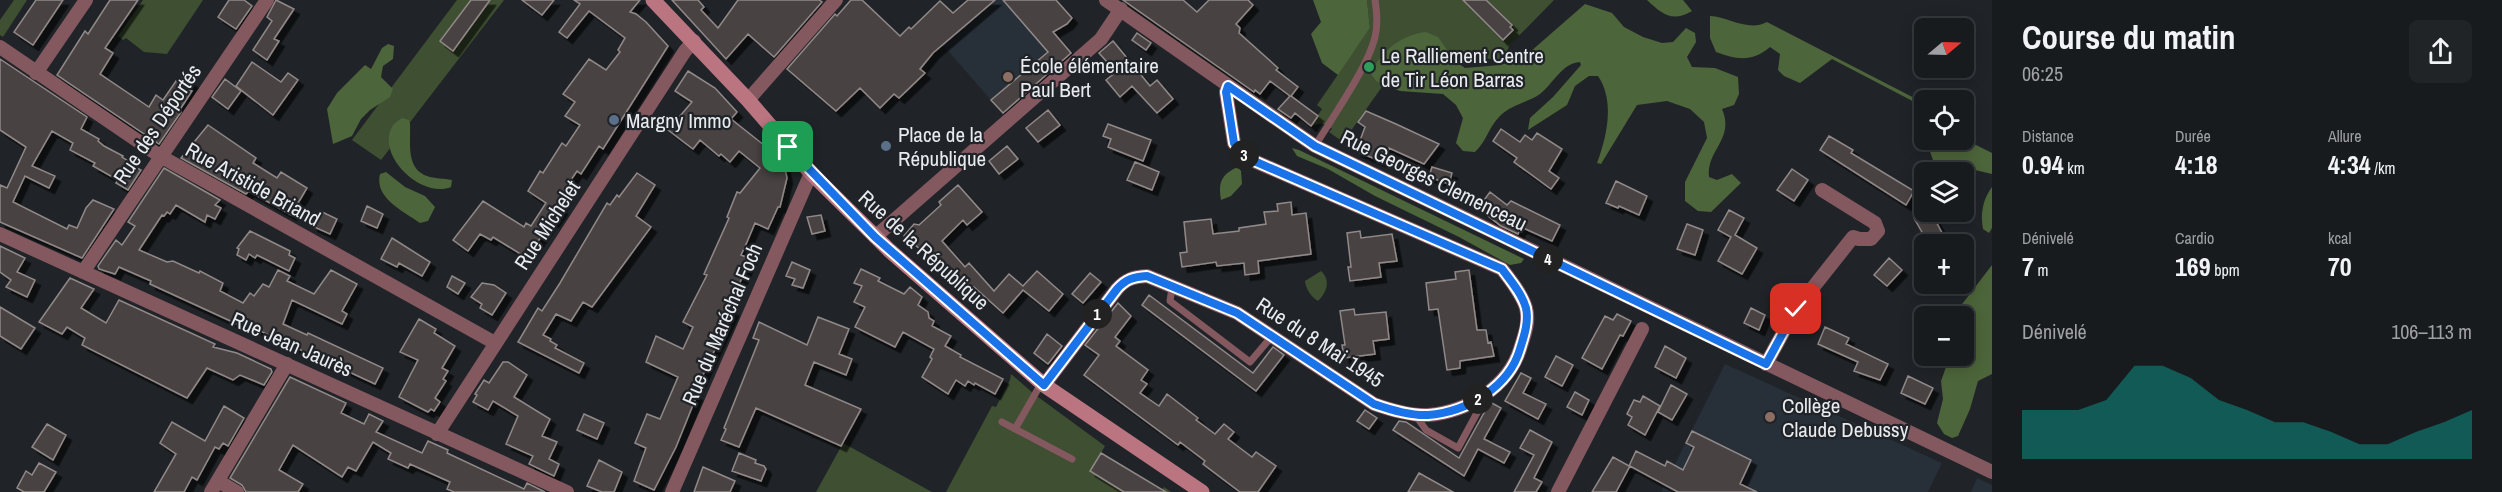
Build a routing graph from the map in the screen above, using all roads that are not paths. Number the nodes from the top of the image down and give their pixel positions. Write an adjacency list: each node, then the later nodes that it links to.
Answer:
1 (86, 0): 10 (street)
2 (267, 0): 14 (street, Rue des Déportés)
3 (652, 0): 8 (street, Rue de la République)
4 (836, 0): 12 (street)
5 (1107, 0): 7 (street, Rue Georges Clemenceau)
6 (1376, 0): 13 (lane)
7 (1121, 9): 11 (street, Rue Georges Clemenceau); 19 (street)
8 (694, 41): 12 (street, Rue de la République); 25 (street, Rue Michelet)
9 (0, 48): 10 (street, Rue Aristide Briand)
10 (36, 73): 14 (street, Rue Aristide Briand)
11 (1228, 86): 13 (street, Rue Georges Clemenceau); 29 (street, Rue du 8 Mai 1945)
12 (748, 100): 15 (street, Rue de la République)
13 (1315, 146): 27 (street, Rue Georges Clemenceau)
14 (160, 156): 21 (street, Rue des Déportés); 25 (street, Rue Aristide Briand)
15 (811, 174): 19 (street, Rue de la République); 39 (street, Rue du Maréchal Foch)
16 (1822, 190): 17 (street)
17 (1855, 212): 20 (street); 20 (street)
18 (0, 234): 21 (street, Rue Jean Jaurès)
19 (875, 237): 28 (street, Rue de la République)
20 (1853, 237): 27 (street)
21 (83, 272): 26 (street, Rue Jean Jaurès)
22 (1172, 288): 24 (street, Rue du 8 Mai 1945); 24 (lane); 28 (street, Rue du 8 Mai 1945)
23 (1642, 328): 41 (street)
24 (1273, 335): 30 (street, Rue du 8 Mai 1945)
25 (495, 343): 33 (street, Rue Michelet)
26 (287, 364): 33 (street, Rue Jean Jaurès); 36 (street)
27 (1766, 364): 35 (street, Rue Georges Clemenceau)
28 (1043, 383): 32 (lane); 40 (street, Rue de la République)
29 (1480, 398): 30 (street, Rue du 8 Mai 1945); 30 (lane)
30 (1415, 414)
31 (1002, 422): 32 (lane)
32 (1015, 429): 34 (lane)
33 (437, 434): 38 (street, Rue Jean Jaurès)
34 (1072, 459)
35 (1992, 471)
36 (214, 486): 37 (street)
37 (237, 492)
38 (567, 492)
39 (672, 492)
40 (1202, 492)
41 (1558, 492)

